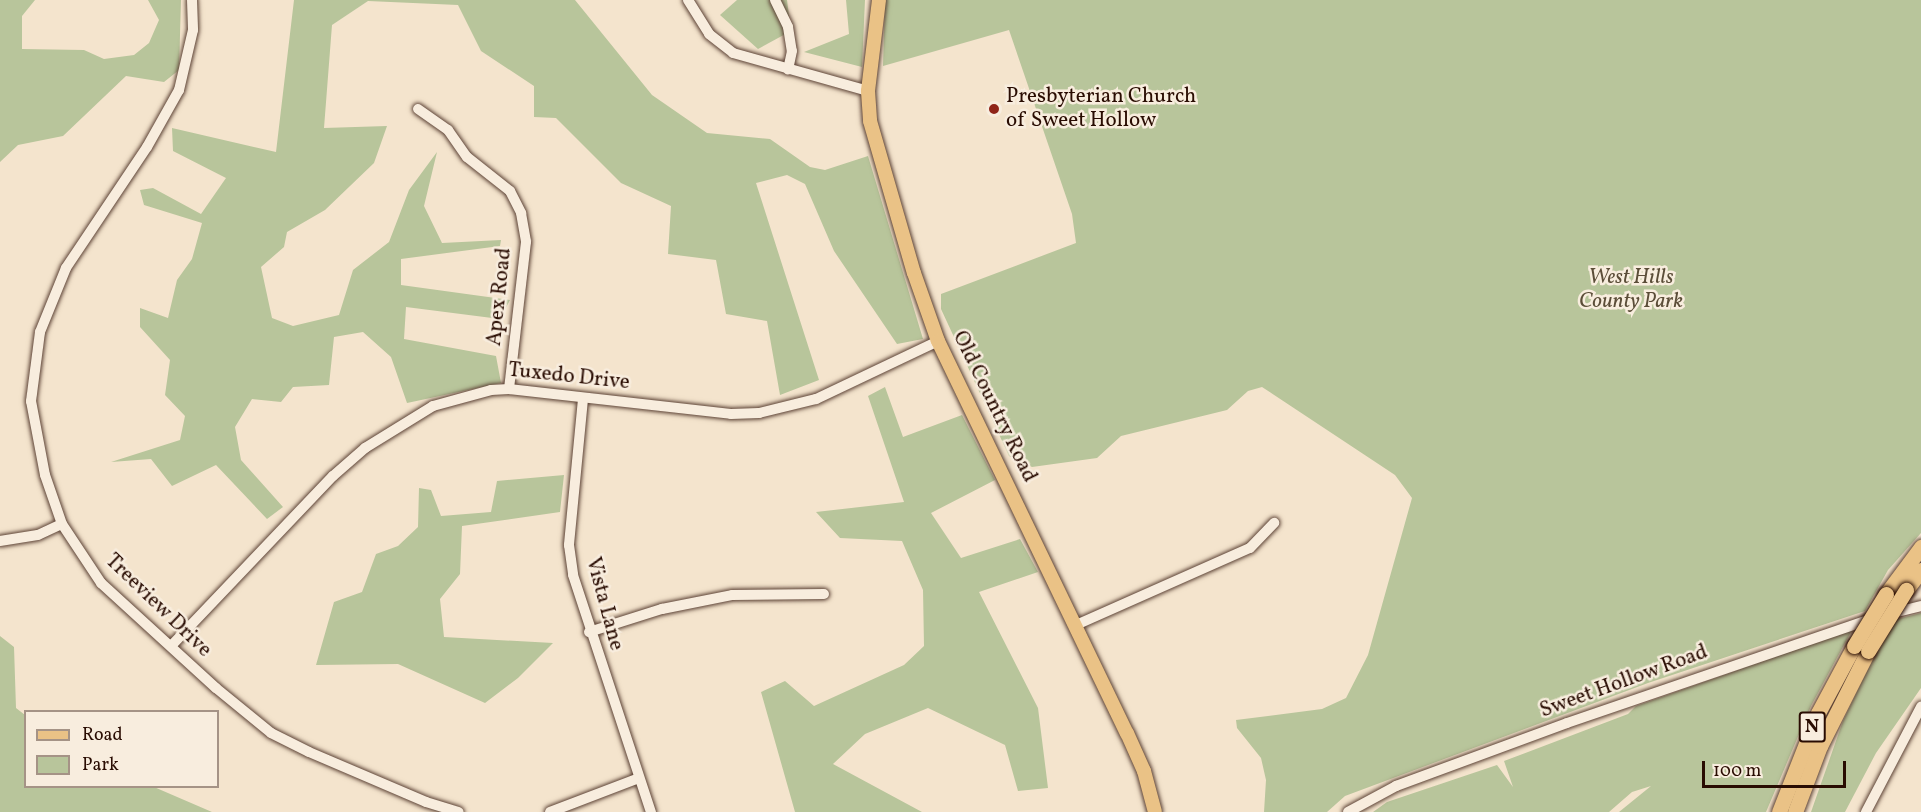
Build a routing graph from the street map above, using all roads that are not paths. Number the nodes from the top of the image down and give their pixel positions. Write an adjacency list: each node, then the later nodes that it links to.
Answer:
1 (192, 0): 12 (street, Treeview Drive)
2 (688, 0): 5 (street)
3 (775, 0): 5 (street)
4 (879, 0): 6 (main road, Old Country Road)
5 (788, 70): 6 (street)
6 (868, 91): 8 (main road, Old Country Road)
7 (418, 109): 9 (street, Apex Road)
8 (938, 341): 10 (street, Tuxedo Drive); 18 (main road, Old Country Road)
9 (509, 389): 10 (street, Tuxedo Drive); 20 (street, Tuxedo Drive)
10 (583, 399): 19 (street, Vista Lane)
11 (1274, 522): 18 (street)
12 (62, 524): 13 (street); 20 (street, Treeview Drive)
13 (0, 541)
14 (1921, 547): 21 (highway, N, bridge)
15 (1921, 570): 21 (highway, N, bridge)
16 (824, 594): 19 (street)
17 (1921, 606): 28 (street, Sweet Hollow Road)
18 (1076, 625): 27 (main road, Old Country Road)
19 (589, 632): 23 (street, Vista Lane)
20 (171, 646): 24 (street, Treeview Drive)
21 (1861, 648): 29 (highway, N); 30 (highway, N)
22 (1921, 707): 31 (street)
23 (639, 778): 25 (street); 26 (street, Vista Lane)
24 (459, 812)
25 (550, 812)
26 (651, 812)
27 (1155, 812)
28 (1348, 812)
29 (1779, 812)
30 (1795, 812)
31 (1866, 812)

